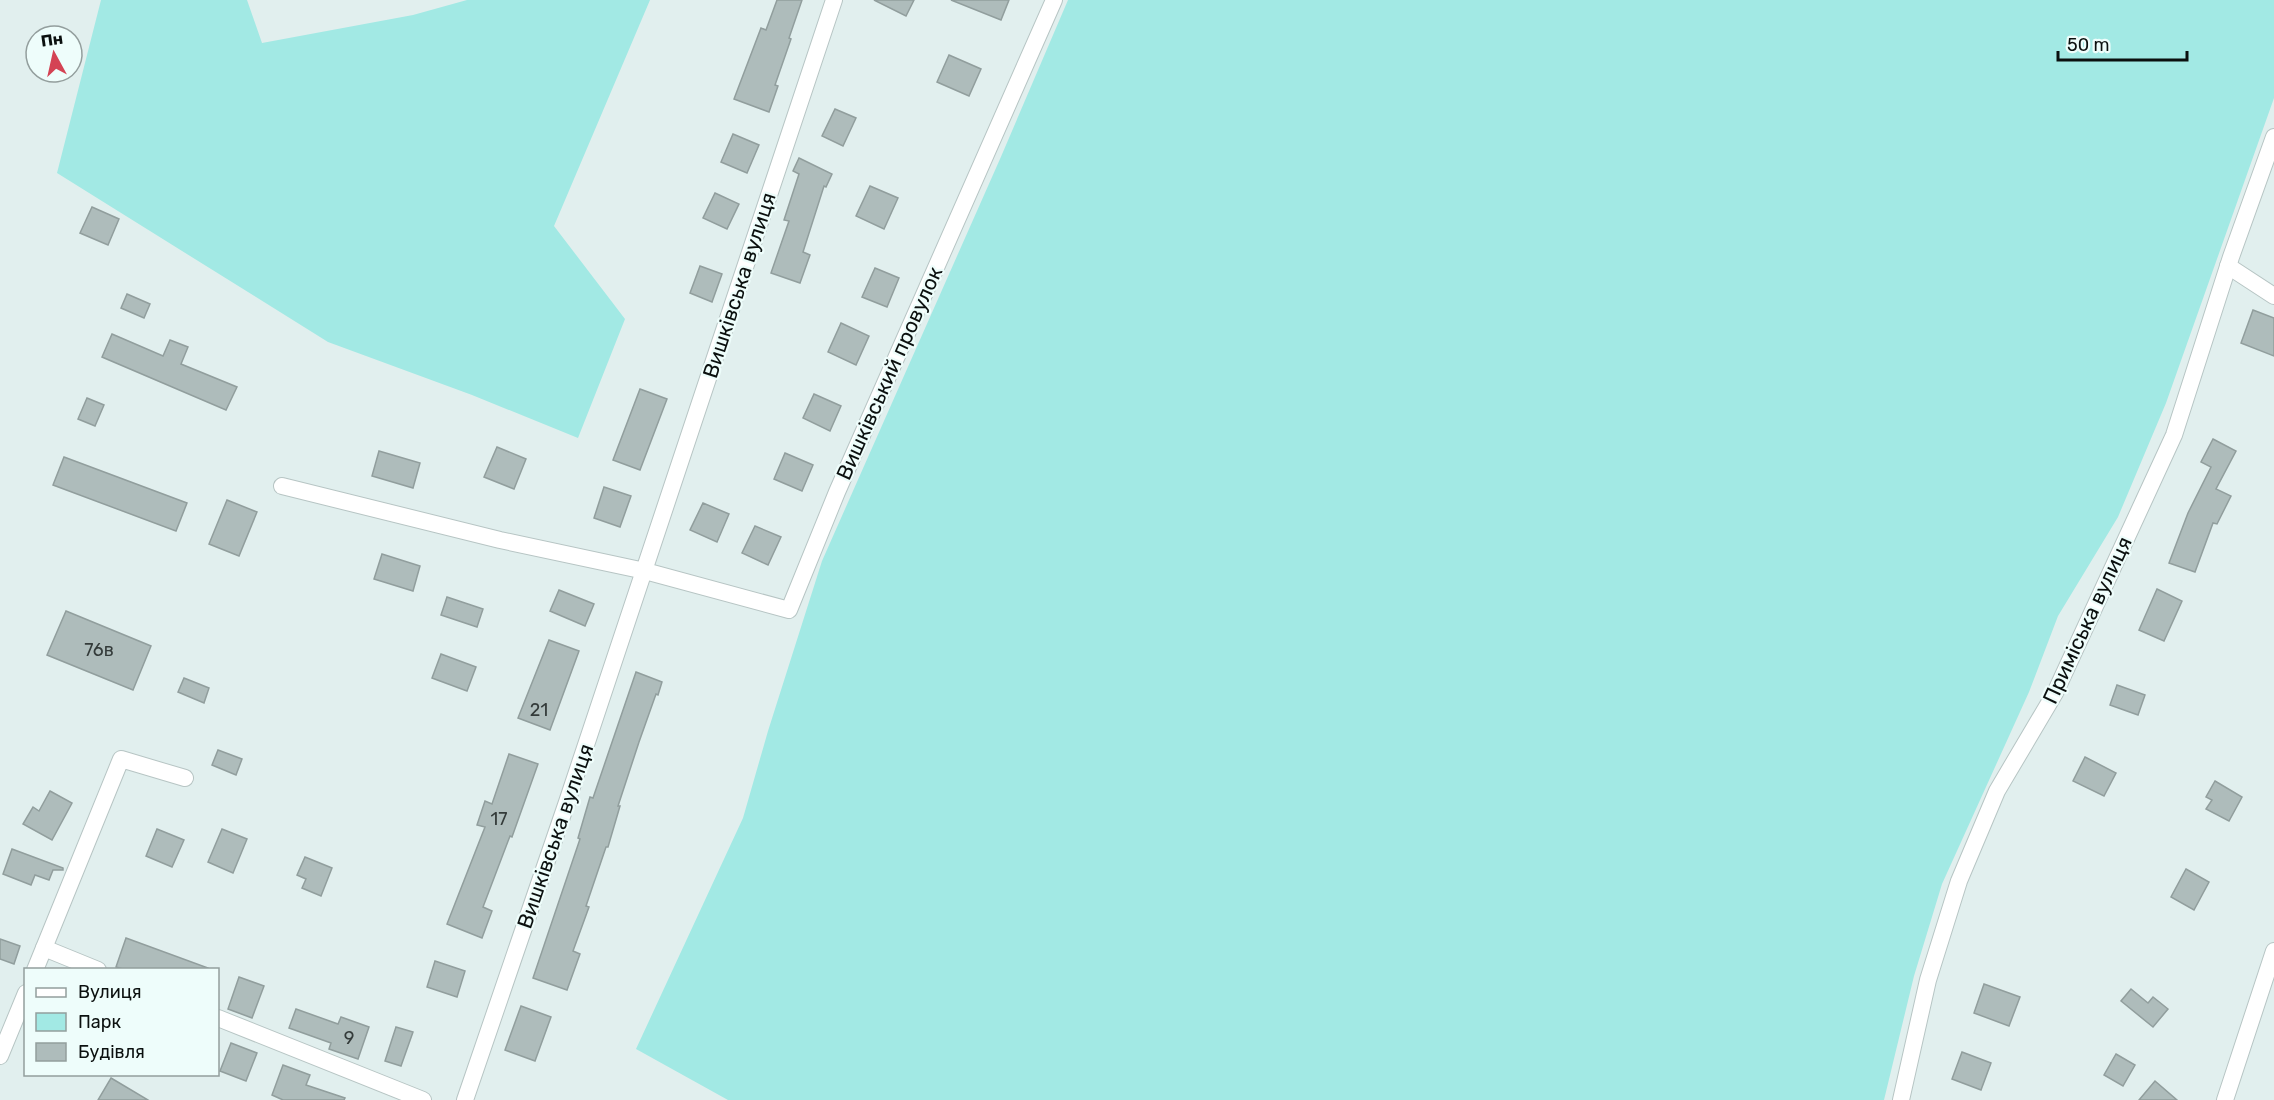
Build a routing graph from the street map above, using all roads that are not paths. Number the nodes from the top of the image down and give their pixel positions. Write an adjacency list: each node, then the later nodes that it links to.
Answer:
1 (834, 0): 7 (street, Вишківська вулиця)
2 (1054, 0): 7 (street, Вишківський провулок)
3 (2274, 137): 4 (street, Приміська вулиця)
4 (2228, 266): 5 (street); 18 (street, Приміська вулиця)
5 (2274, 296)
6 (282, 486): 7 (street)
7 (645, 571): 17 (street, Вишківська вулиця)
8 (185, 778): 9 (street)
9 (44, 948): 11 (street); 12 (street)
10 (2274, 951): 19 (street)
11 (35, 968)
12 (95, 968)
13 (24, 998): 15 (street)
14 (219, 1018): 16 (street)
15 (0, 1056)
16 (423, 1100)
17 (465, 1100)
18 (1901, 1100)
19 (2225, 1100)

